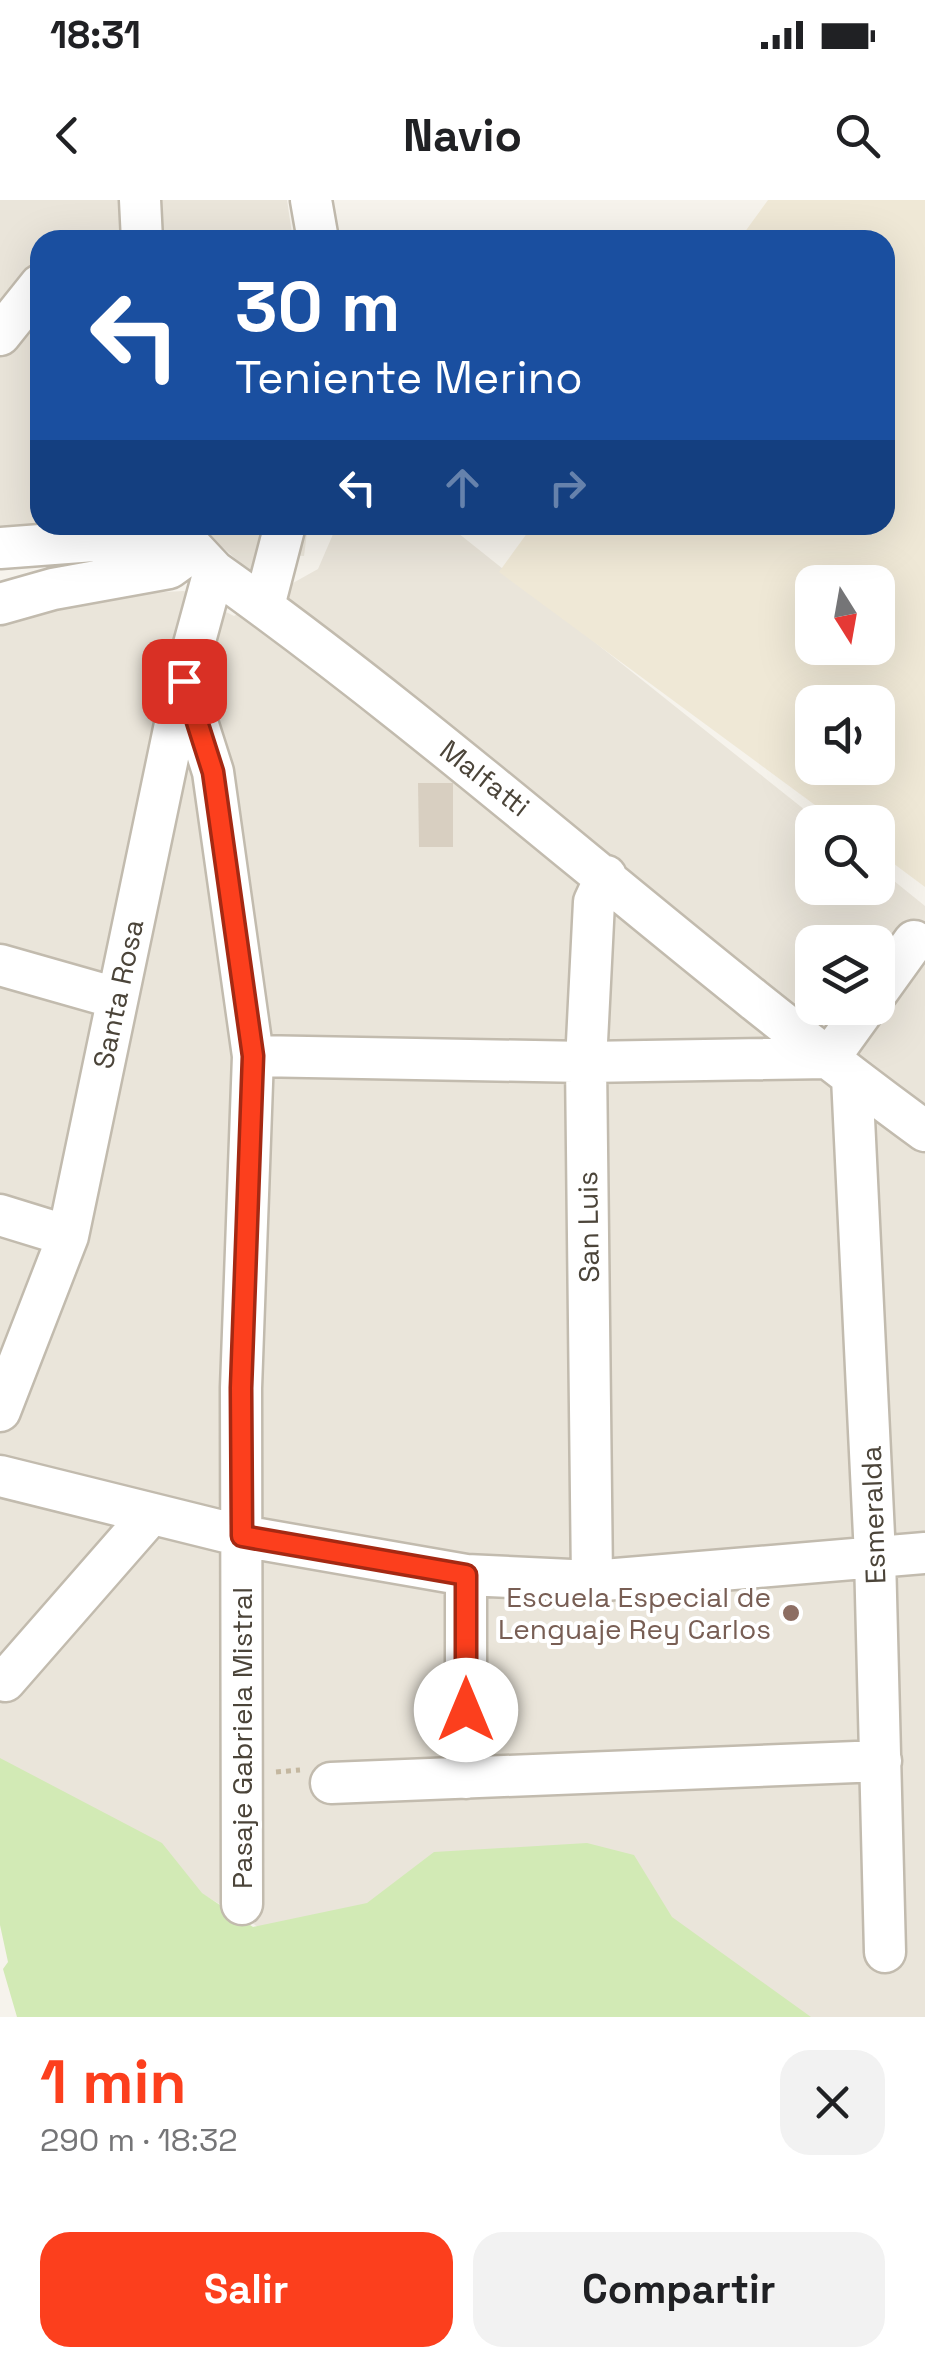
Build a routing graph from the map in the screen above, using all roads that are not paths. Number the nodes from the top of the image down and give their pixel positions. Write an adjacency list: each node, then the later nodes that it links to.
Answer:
1 (310, 200): 2 (street)
2 (316, 230)
3 (30, 298): 4 (street)
4 (0, 335)
5 (282, 535): 9 (street)
6 (0, 548): 7 (street, Malfatti)
7 (193, 549): 8 (street); 9 (street, Malfatti); 10 (street, Santa Rosa)
8 (0, 604)
9 (264, 606): 11 (street, Malfatti)
10 (184, 681): 15 (street, Santa Rosa); 17 (street, Pasaje Gabriela Mistral)
11 (606, 876): 18 (street, San Luis); 19 (street, Malfatti)
12 (914, 942): 14 (street)
13 (0, 965): 15 (street)
14 (895, 968)
15 (116, 998): 22 (street, Santa Rosa)
16 (859, 1025): 19 (street)
17 (253, 1056): 18 (street); 26 (street, Pasaje Gabriela Mistral)
18 (586, 1062): 19 (street); 30 (street, San Luis)
19 (840, 1068): 20 (street, Malfatti); 28 (street, Esmeralda)
20 (925, 1131)
21 (0, 1215): 22 (street)
22 (68, 1236): 23 (street, Santa Rosa)
23 (0, 1411)
24 (0, 1476): 25 (street)
25 (151, 1514): 26 (street); 31 (street)
26 (242, 1536): 29 (street); 35 (street, Pasaje Gabriela Mistral)
27 (925, 1554): 28 (street)
28 (875, 1556): 30 (street); 32 (street, Esmeralda)
29 (466, 1575): 30 (street); 33 (street)
30 (592, 1581)
31 (5, 1681)
32 (881, 1761): 33 (street); 36 (street, Esmeralda)
33 (466, 1778): 34 (street)
34 (331, 1783)
35 (242, 1904)
36 (885, 1952)

